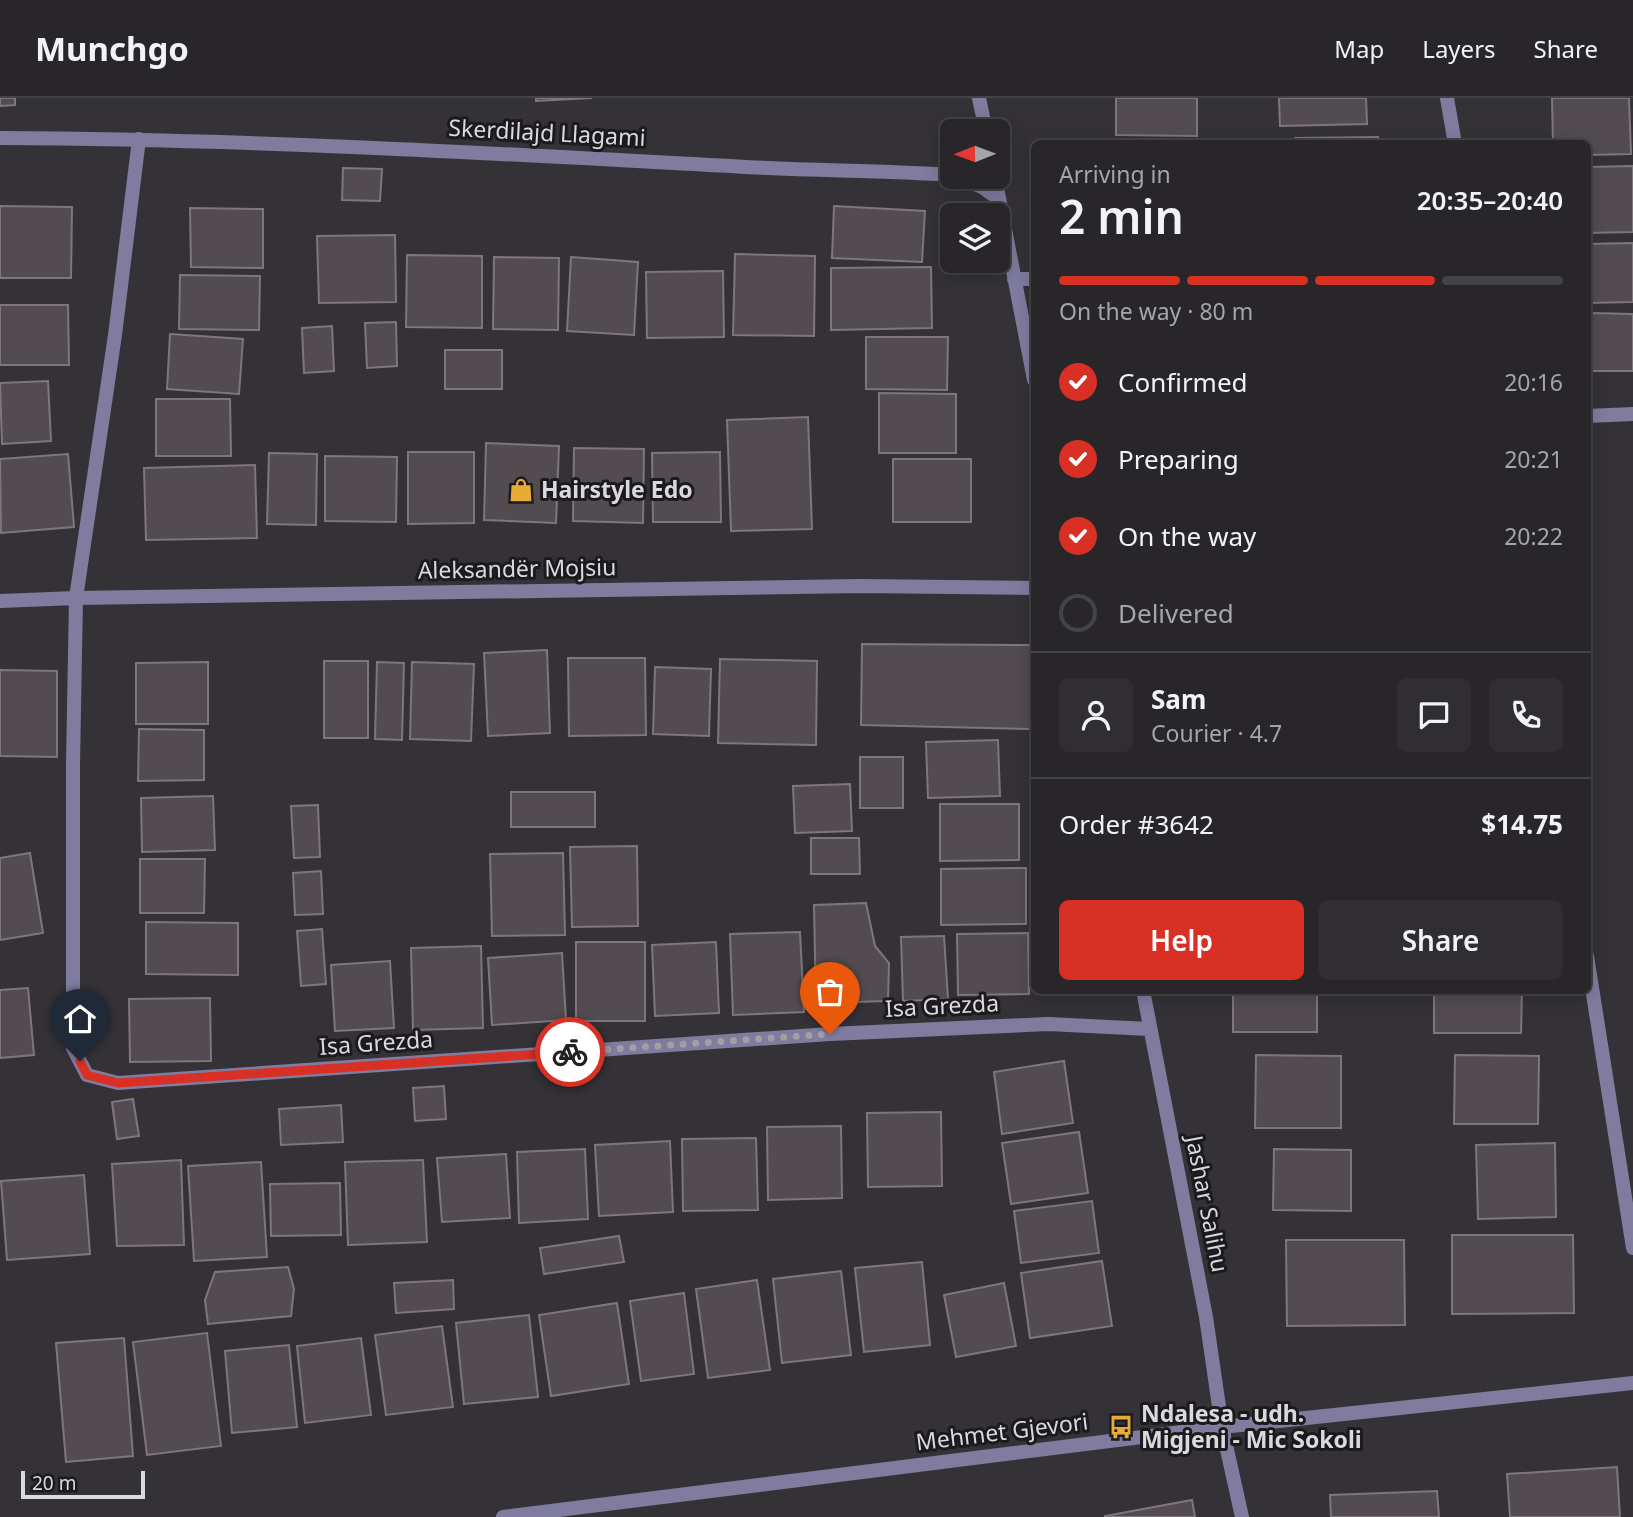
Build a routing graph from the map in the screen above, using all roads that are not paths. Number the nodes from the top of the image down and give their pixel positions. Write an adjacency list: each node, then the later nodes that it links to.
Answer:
1 (979, 98): 3 (street)
2 (1447, 98): 6 (street)
3 (983, 119)
4 (0, 138): 5 (street, Skerdilajd Llagami)
5 (139, 139): 7 (street, Skerdilajd Llagami); 17 (street)
6 (1454, 140)
7 (940, 175)
8 (985, 189): 10 (street)
9 (997, 189): 10 (street)
10 (999, 200): 11 (street)
11 (1014, 279): 12 (street); 13 (street)
12 (1031, 279)
13 (1031, 365)
14 (1633, 414): 15 (street)
15 (1591, 416)
16 (1031, 588): 17 (street, Aleksandër Mojsiu)
17 (76, 598): 18 (street, Aleksandër Mojsiu); 21 (street, Isa Grezda)
18 (0, 601)
19 (1591, 982): 22 (street)
20 (1144, 994): 21 (street, Jashar Salihu)
21 (1149, 1029): 24 (street, Jashar Salihu)
22 (1633, 1248)
23 (1633, 1383): 24 (street, Mehmet Gjevori)
24 (1222, 1427): 25 (street, Mehmet Gjevori); 26 (street, Jashar Salihu)
25 (503, 1517)
26 (1242, 1517)

